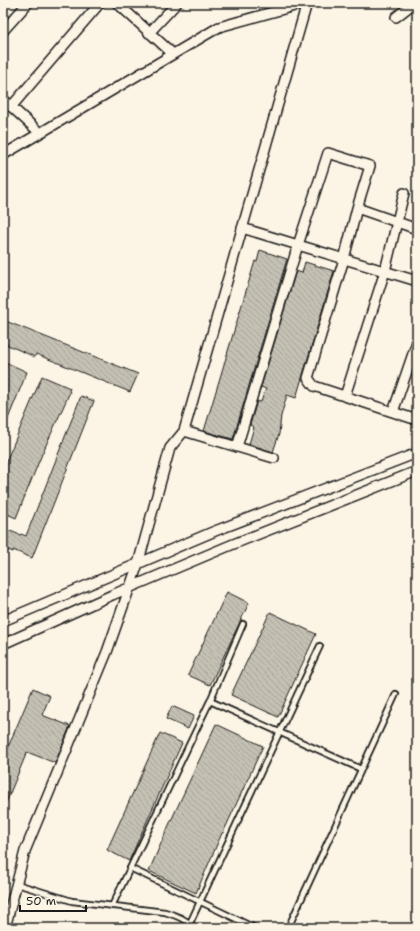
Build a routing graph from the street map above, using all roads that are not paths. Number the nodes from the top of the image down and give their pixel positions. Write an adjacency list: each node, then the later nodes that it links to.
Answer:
1 (28, 3): 9 (street)
2 (100, 3): 13 (street)
3 (117, 3): 10 (street)
4 (177, 3): 10 (street)
5 (302, 3): 11 (street)
6 (307, 3): 19 (street)
7 (414, 3): 8 (street)
8 (396, 17)
9 (3, 31)
10 (150, 33): 11 (street)
11 (173, 54): 14 (street)
12 (3, 99): 13 (street)
13 (11, 107): 14 (street)
14 (40, 133): 15 (street)
15 (3, 155)
16 (404, 193): 18 (street)
17 (356, 208): 18 (street); 21 (street); 22 (street)
18 (397, 223): 20 (street); 23 (street)
19 (242, 228): 21 (street); 29 (street)
20 (417, 230)
21 (298, 245): 22 (street); 30 (street)
22 (344, 259): 23 (street); 26 (street)
23 (385, 271): 24 (street); 26 (street)
24 (417, 281)
25 (417, 342): 27 (street)
26 (345, 396): 27 (street)
27 (393, 412): 28 (street)
28 (417, 420)
29 (184, 431): 30 (street); 34 (street)
30 (238, 447): 32 (street)
31 (417, 453): 34 (street)
32 (274, 458)
33 (417, 471): 35 (street)
34 (138, 564): 35 (street); 36 (street)
35 (129, 588): 38 (street); 45 (street)
36 (3, 621)
37 (243, 624): 41 (lane)
38 (3, 644)
39 (320, 646): 42 (lane)
40 (396, 694): 43 (lane)
41 (210, 701): 42 (lane); 44 (lane)
42 (280, 733): 43 (lane); 46 (lane)
43 (361, 769): 52 (lane)
44 (130, 868): 46 (lane); 47 (lane)
45 (16, 884): 47 (lane); 49 (street)
46 (200, 902): 48 (lane); 51 (lane)
47 (112, 906): 48 (lane)
48 (190, 923): 50 (lane)
49 (5, 928)
50 (195, 928)
51 (255, 928)
52 (288, 928)

